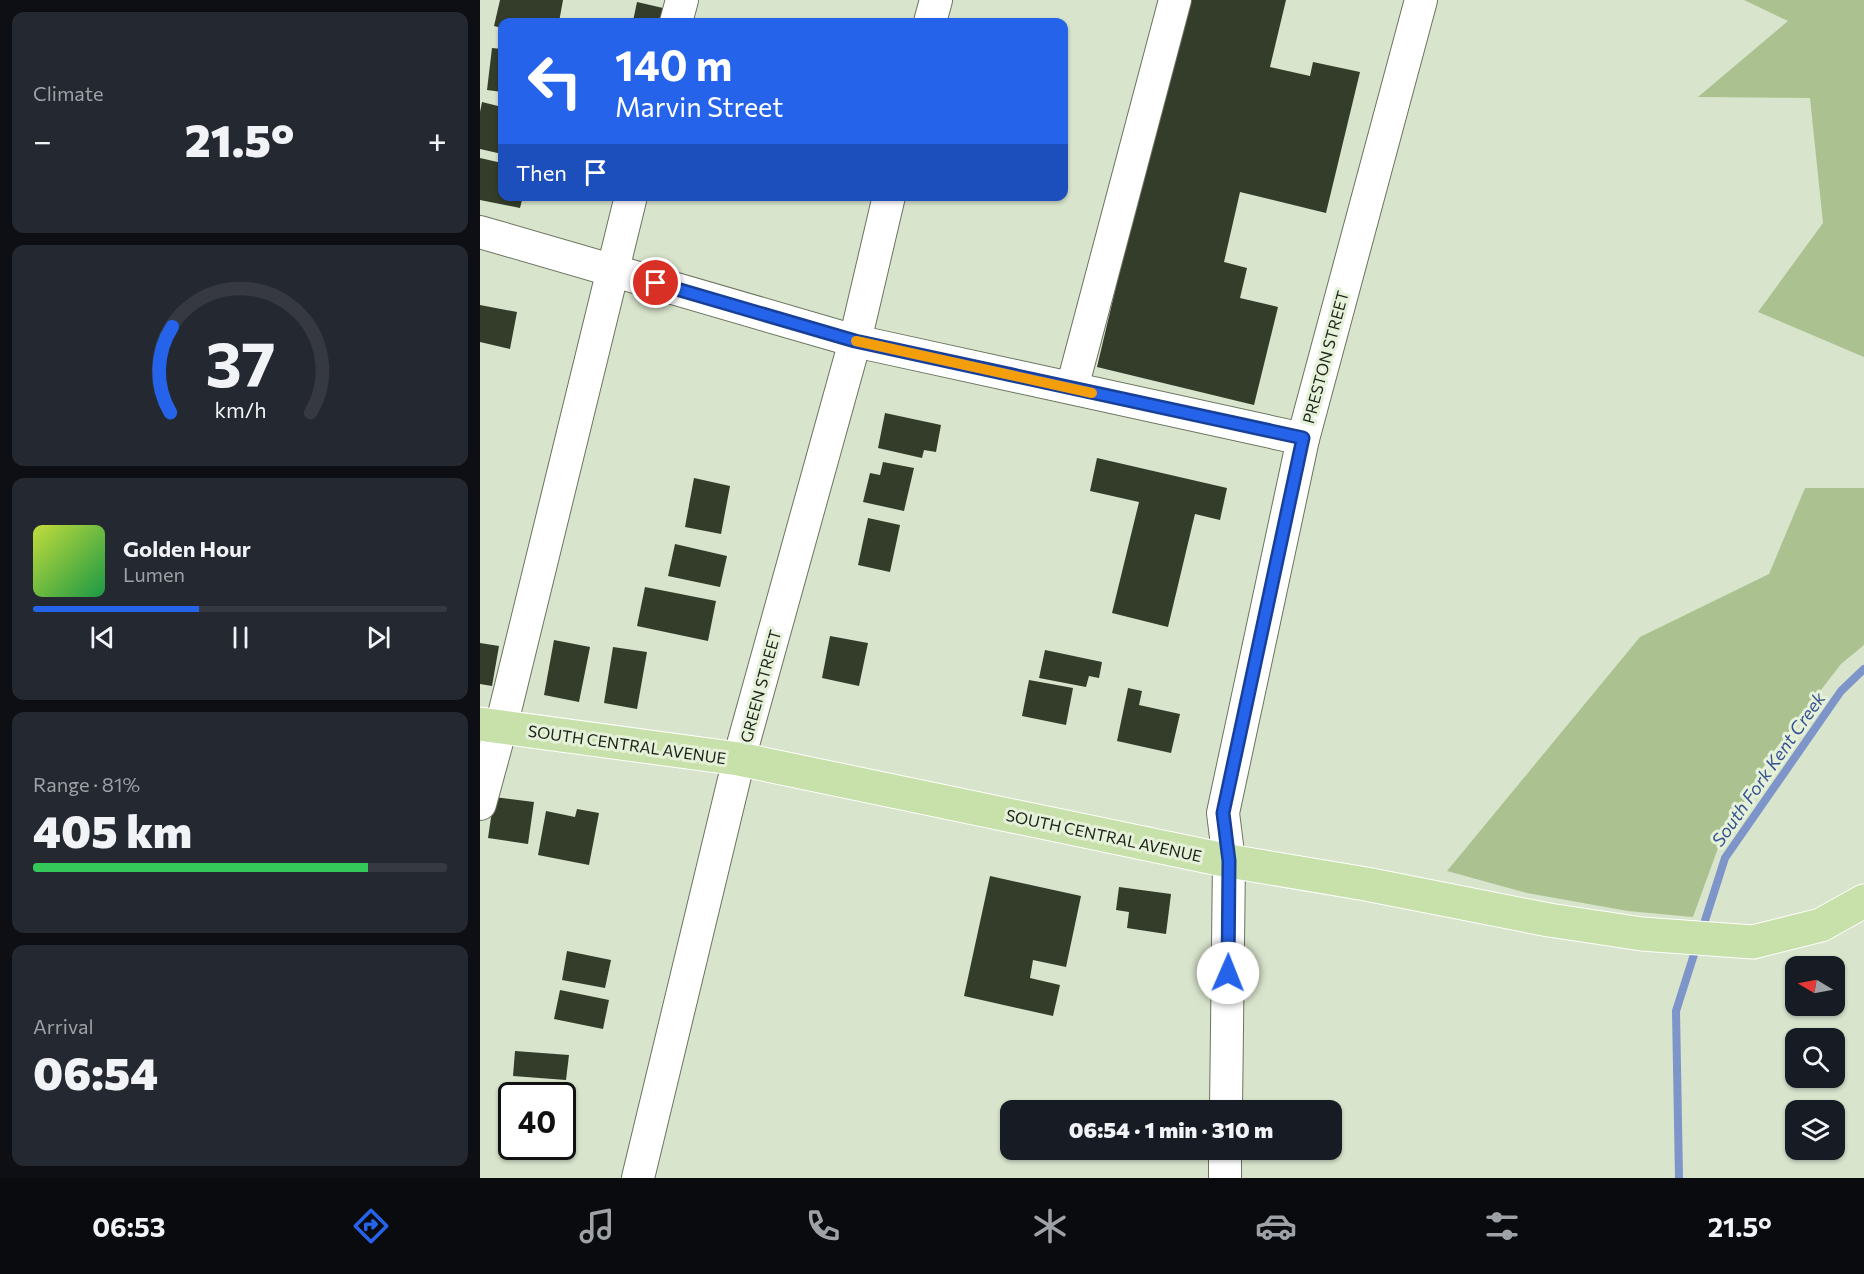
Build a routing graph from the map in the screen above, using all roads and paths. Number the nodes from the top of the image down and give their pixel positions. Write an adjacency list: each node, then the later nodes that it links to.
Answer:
1 (682, 0): 5 (street)
2 (936, 0): 6 (street)
3 (1175, 0): 12 (street)
4 (1421, 0): 13 (street, PRESTON STREET)
5 (677, 18)
6 (931, 18)
7 (630, 201): 10 (street)
8 (888, 201): 11 (street, GREEN STREET)
9 (480, 232): 10 (street)
10 (612, 270): 11 (street); 14 (street)
11 (855, 341): 12 (street); 15 (street, GREEN STREET)
12 (1072, 388): 13 (street)
13 (1303, 438): 17 (street, PRESTON STREET)
14 (490, 725): 15 (main road, SOUTH CENTRAL AVENUE); 16 (street)
15 (739, 759): 17 (main road, SOUTH CENTRAL AVENUE); 21 (street, GREEN STREET)
16 (480, 804)
17 (1229, 861): 18 (main road, SOUTH CENTRAL AVENUE); 19 (street, PRESTON STREET)
18 (1864, 901)
19 (1226, 1100)
20 (1225, 1160): 22 (street)
21 (638, 1178)
22 (1225, 1178)

